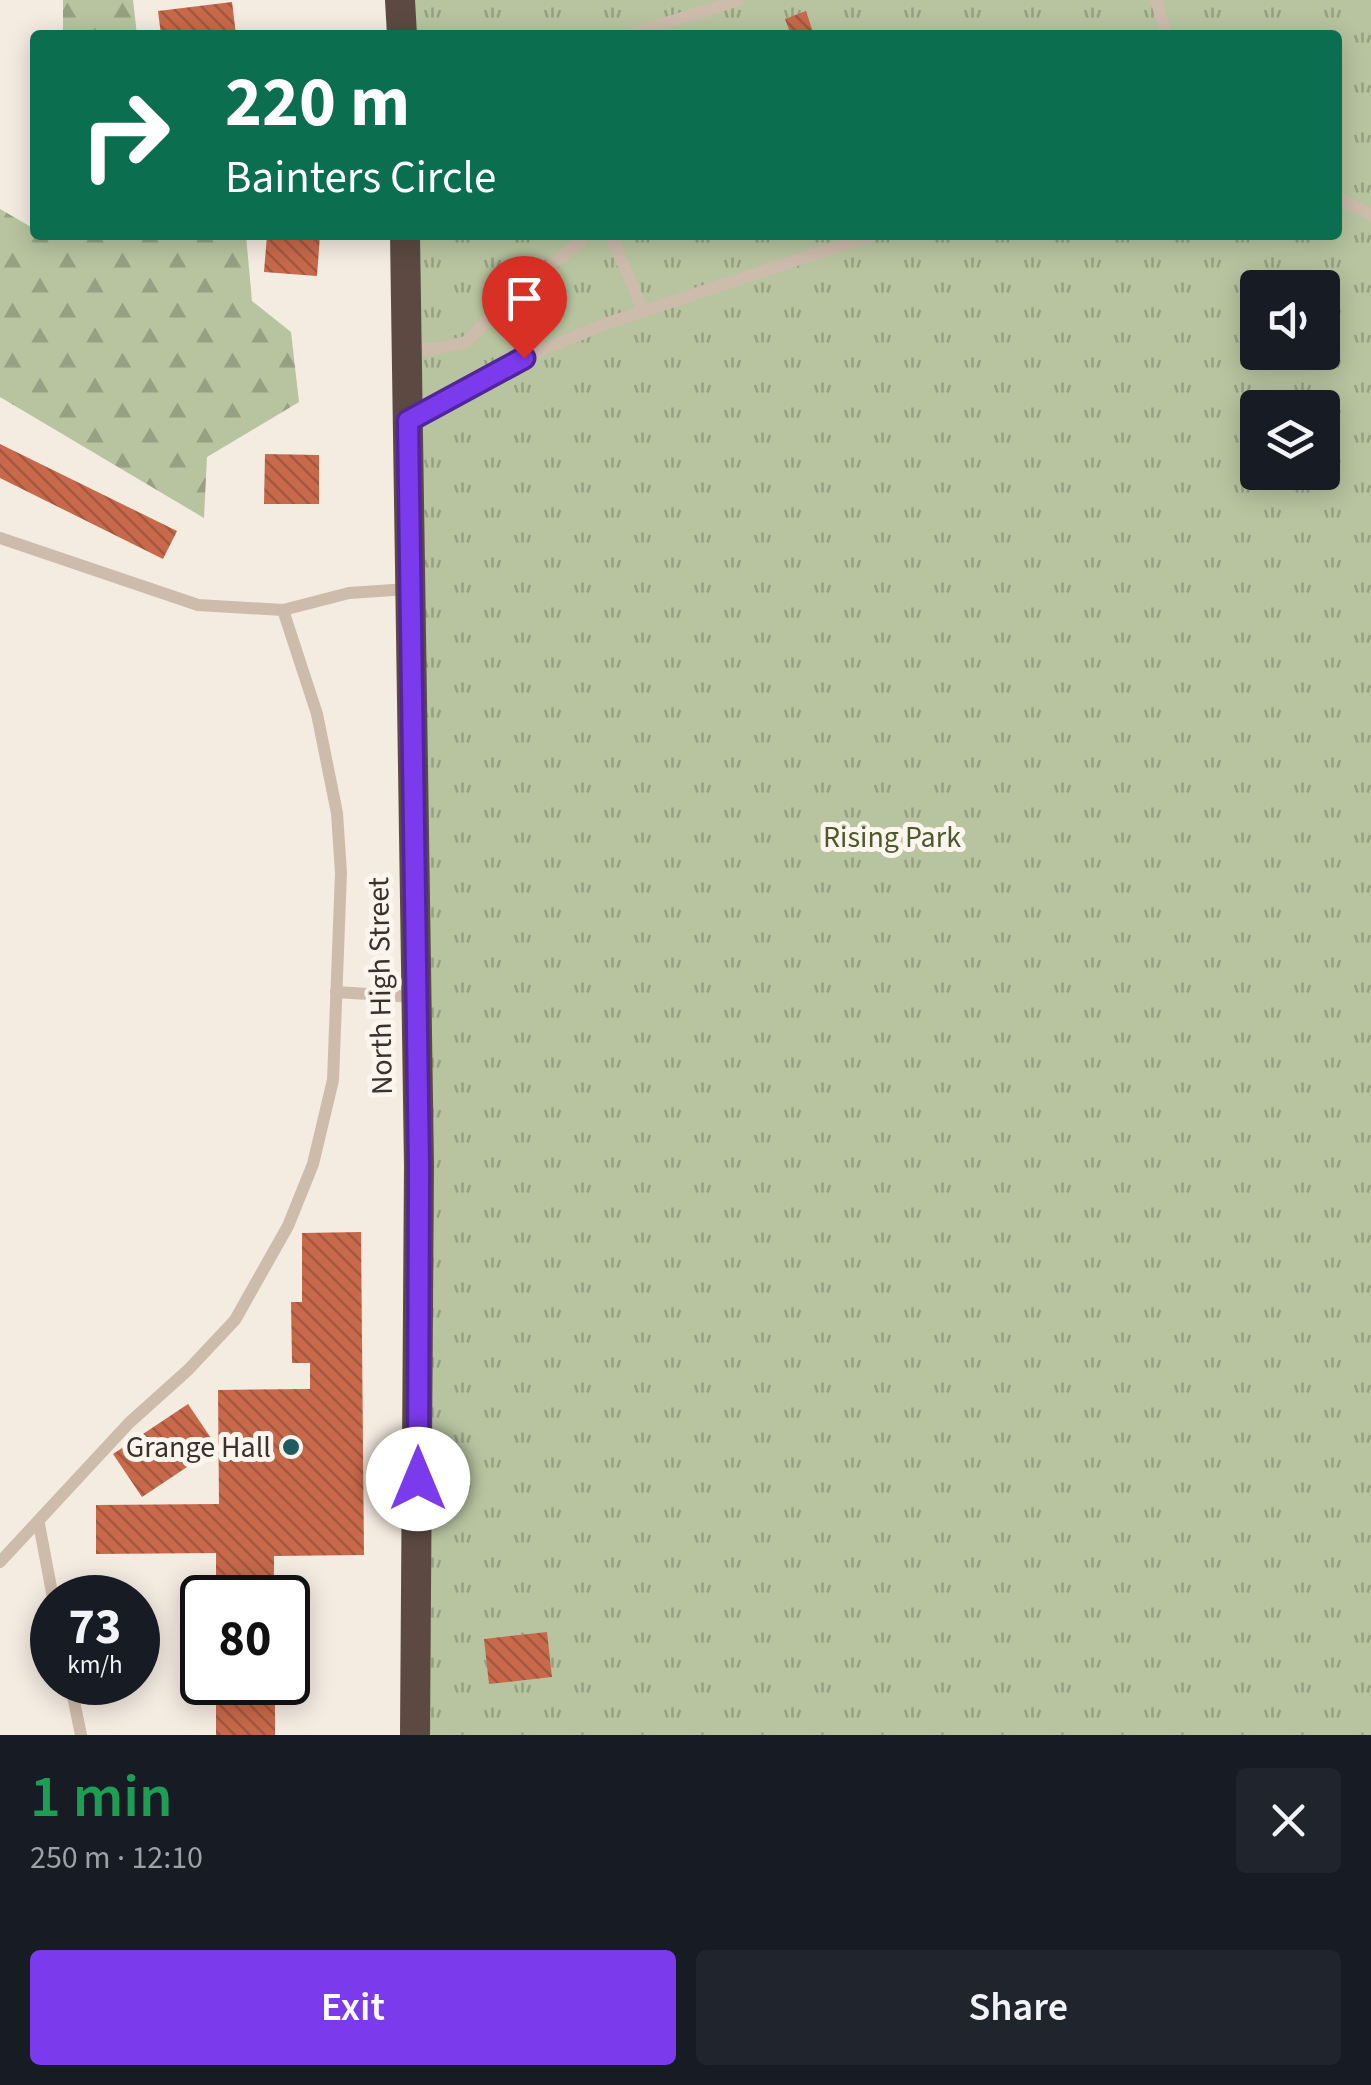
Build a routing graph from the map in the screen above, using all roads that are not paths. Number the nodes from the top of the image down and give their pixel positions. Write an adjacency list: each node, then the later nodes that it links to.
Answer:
1 (400, 0): 4 (highway)
2 (739, 0): 5 (lane)
3 (1156, 0): 6 (lane)
4 (402, 30)
5 (644, 30)
6 (1165, 30)
7 (1342, 200): 8 (lane)
8 (1371, 214)
9 (405, 240): 14 (highway, North High Street)
10 (582, 240): 14 (lane)
11 (613, 240): 13 (lane)
12 (857, 240): 13 (lane)
13 (643, 311): 15 (lane)
14 (407, 349): 15 (highway, North High Street)
15 (408, 421): 17 (highway, North High Street)
16 (0, 538): 18 (lane)
17 (408, 589): 18 (lane); 20 (highway, North High Street)
18 (282, 610): 19 (lane)
19 (336, 992): 20 (lane); 21 (lane)
20 (416, 997): 26 (highway, North High Street)
21 (38, 1524): 22 (lane); 23 (lane)
22 (0, 1562)
23 (49, 1575)
24 (75, 1705): 25 (lane)
25 (81, 1735)
26 (416, 1735)

